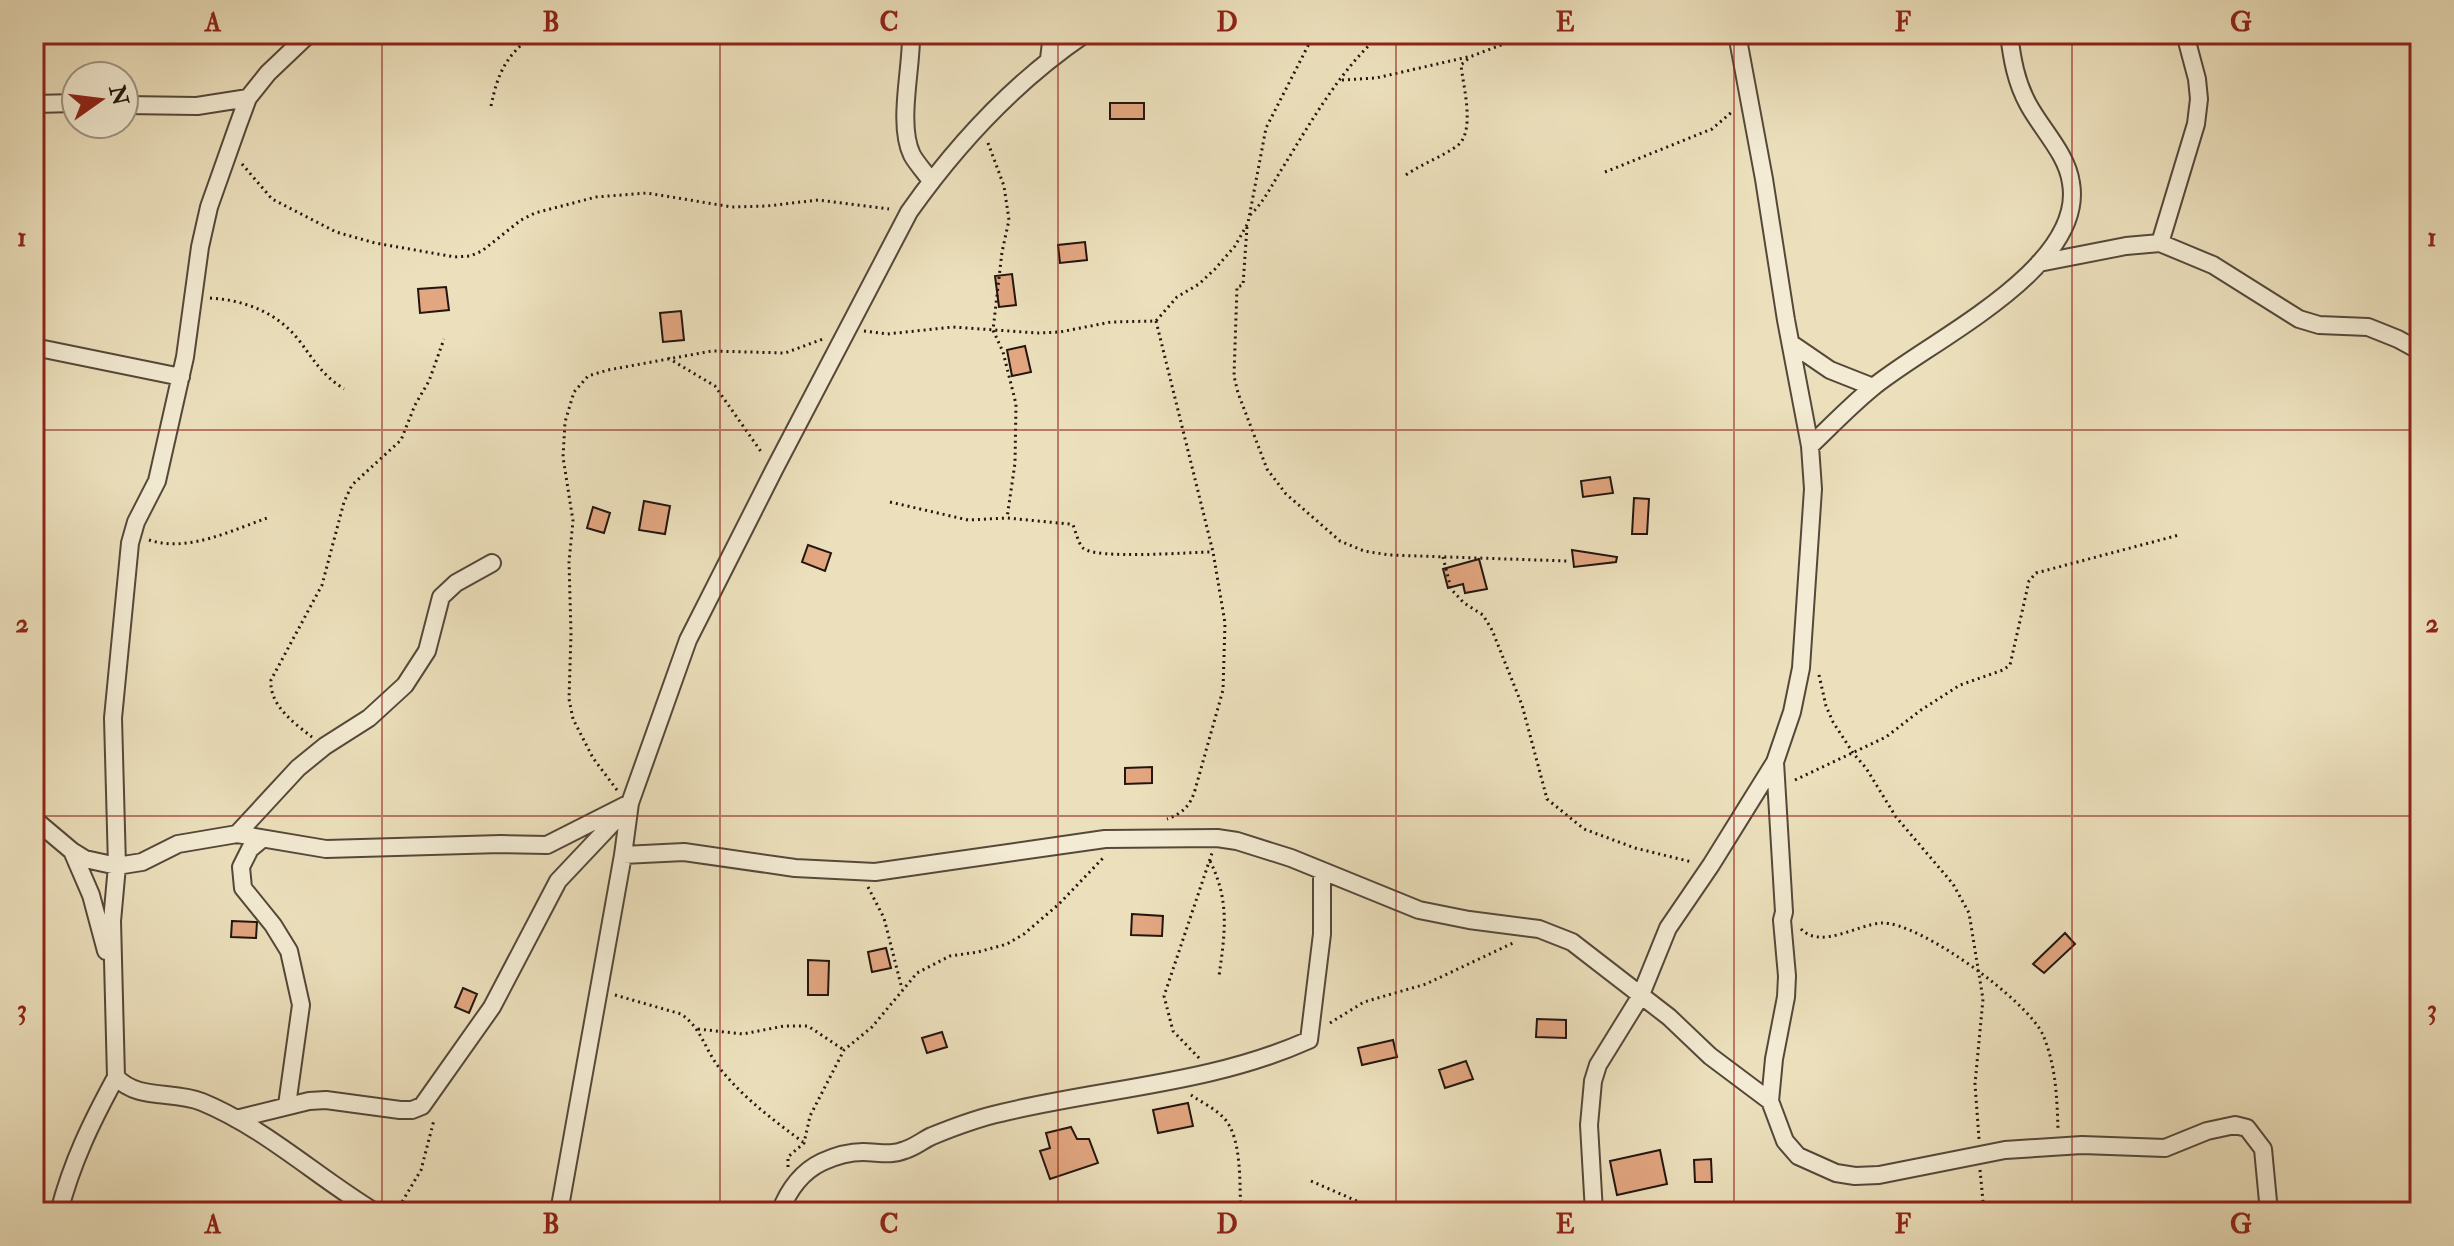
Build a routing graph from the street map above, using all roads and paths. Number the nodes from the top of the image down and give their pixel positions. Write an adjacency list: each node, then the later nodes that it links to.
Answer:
1 (309, 34): 15 (street)
2 (534, 34): 20 (path)
3 (911, 34): 25 (street)
4 (1052, 34): 13 (street)
5 (1085, 34): 13 (street)
6 (1314, 34): 27 (path)
7 (1382, 34): 14 (path)
8 (1530, 34): 12 (path)
9 (1737, 34): 16 (street)
10 (2009, 34): 30 (street)
11 (2185, 34): 29 (street)
12 (1472, 56): 14 (path); 24 (path)
13 (1049, 59): 21 (street)
14 (1342, 80): 27 (path)
15 (248, 98): 19 (street); 22 (street)
16 (1749, 99): 23 (path); 36 (street)
17 (60, 103): 18 (street)
18 (34, 104)
19 (140, 105)
20 (491, 106)
21 (982, 125): 25 (street); 34 (path)
22 (229, 156): 26 (path); 31 (street)
23 (1605, 172)
24 (1406, 175)
25 (931, 181): 26 (street)
26 (909, 212): 33 (street)
27 (1250, 215): 28 (path)
28 (1248, 223): 32 (path); 51 (path)
29 (2160, 243): 30 (street); 38 (street)
30 (2039, 263): 41 (street)
31 (194, 297): 40 (street); 42 (path)
32 (1156, 321): 34 (path); 50 (path)
33 (848, 328): 34 (path); 39 (path); 44 (street)
34 (993, 330): 47 (path)
35 (444, 339): 55 (path)
36 (1792, 344): 41 (street); 43 (street)
37 (34, 347): 40 (street)
38 (2420, 351)
39 (668, 357): 44 (path); 59 (path)
40 (181, 377): 49 (street)
41 (1873, 387): 43 (street)
42 (344, 389)
43 (1810, 446): 57 (street)
44 (775, 468): 59 (street)
45 (890, 502): 47 (path)
46 (270, 517): 49 (path)
47 (1007, 518): 50 (path)
48 (2179, 535): 56 (path)
49 (130, 543): 69 (street)
50 (1213, 552): 62 (path)
51 (1443, 557): 52 (path); 68 (path)
52 (1567, 561)
53 (492, 563): 55 (street)
54 (1818, 673): 56 (path)
55 (325, 746): 61 (street)
56 (1853, 753): 58 (path); 74 (path)
57 (1775, 762): 58 (street); 68 (street)
58 (1777, 789): 72 (street)
59 (630, 803): 64 (street); 66 (street); 87 (street)
60 (34, 819): 65 (street)
61 (237, 834): 64 (street); 69 (street)
62 (1132, 837): 63 (street); 71 (street); 77 (path)
63 (1217, 838): 67 (path); 70 (street)
64 (262, 839): 87 (street)
65 (72, 851): 69 (street); 75 (street)
66 (623, 855): 71 (street); 78 (street)
67 (1210, 861): 76 (path); 83 (path)
68 (1711, 865): 79 (street)
69 (117, 866): 75 (street)
70 (1322, 872): 73 (street); 81 (street)
71 (855, 873): 77 (path)
72 (1784, 912): 74 (path); 86 (street)
73 (1539, 929): 79 (street); 81 (path)
74 (1980, 971): 91 (path); 92 (path)
75 (112, 972): 84 (street)
76 (1219, 976)
77 (902, 989): 82 (path)
78 (599, 991): 80 (path); 98 (street)
79 (1640, 997): 86 (street); 104 (street)
80 (698, 1029): 82 (path); 90 (path)
81 (1309, 1040): 83 (street)
82 (844, 1050): 90 (path)
83 (1209, 1074): 94 (street)
84 (116, 1077): 89 (street); 95 (street)
85 (1183, 1091): 100 (path)
86 (1770, 1101): 92 (street)
87 (287, 1105): 89 (street)
88 (437, 1108): 97 (path)
89 (236, 1119): 96 (street)
90 (804, 1143): 94 (path)
91 (2059, 1146): 92 (street); 106 (street)
92 (1980, 1155): 105 (path)
93 (1311, 1181): 101 (path)
94 (789, 1193): 99 (street)
95 (59, 1212)
96 (375, 1212)
97 (396, 1212)
98 (559, 1212)
99 (780, 1212)
100 (1241, 1212)
101 (1382, 1212)
102 (1468, 1212): 103 (path)
103 (1573, 1212)
104 (1594, 1212)
105 (1984, 1212)
106 (2269, 1212)

